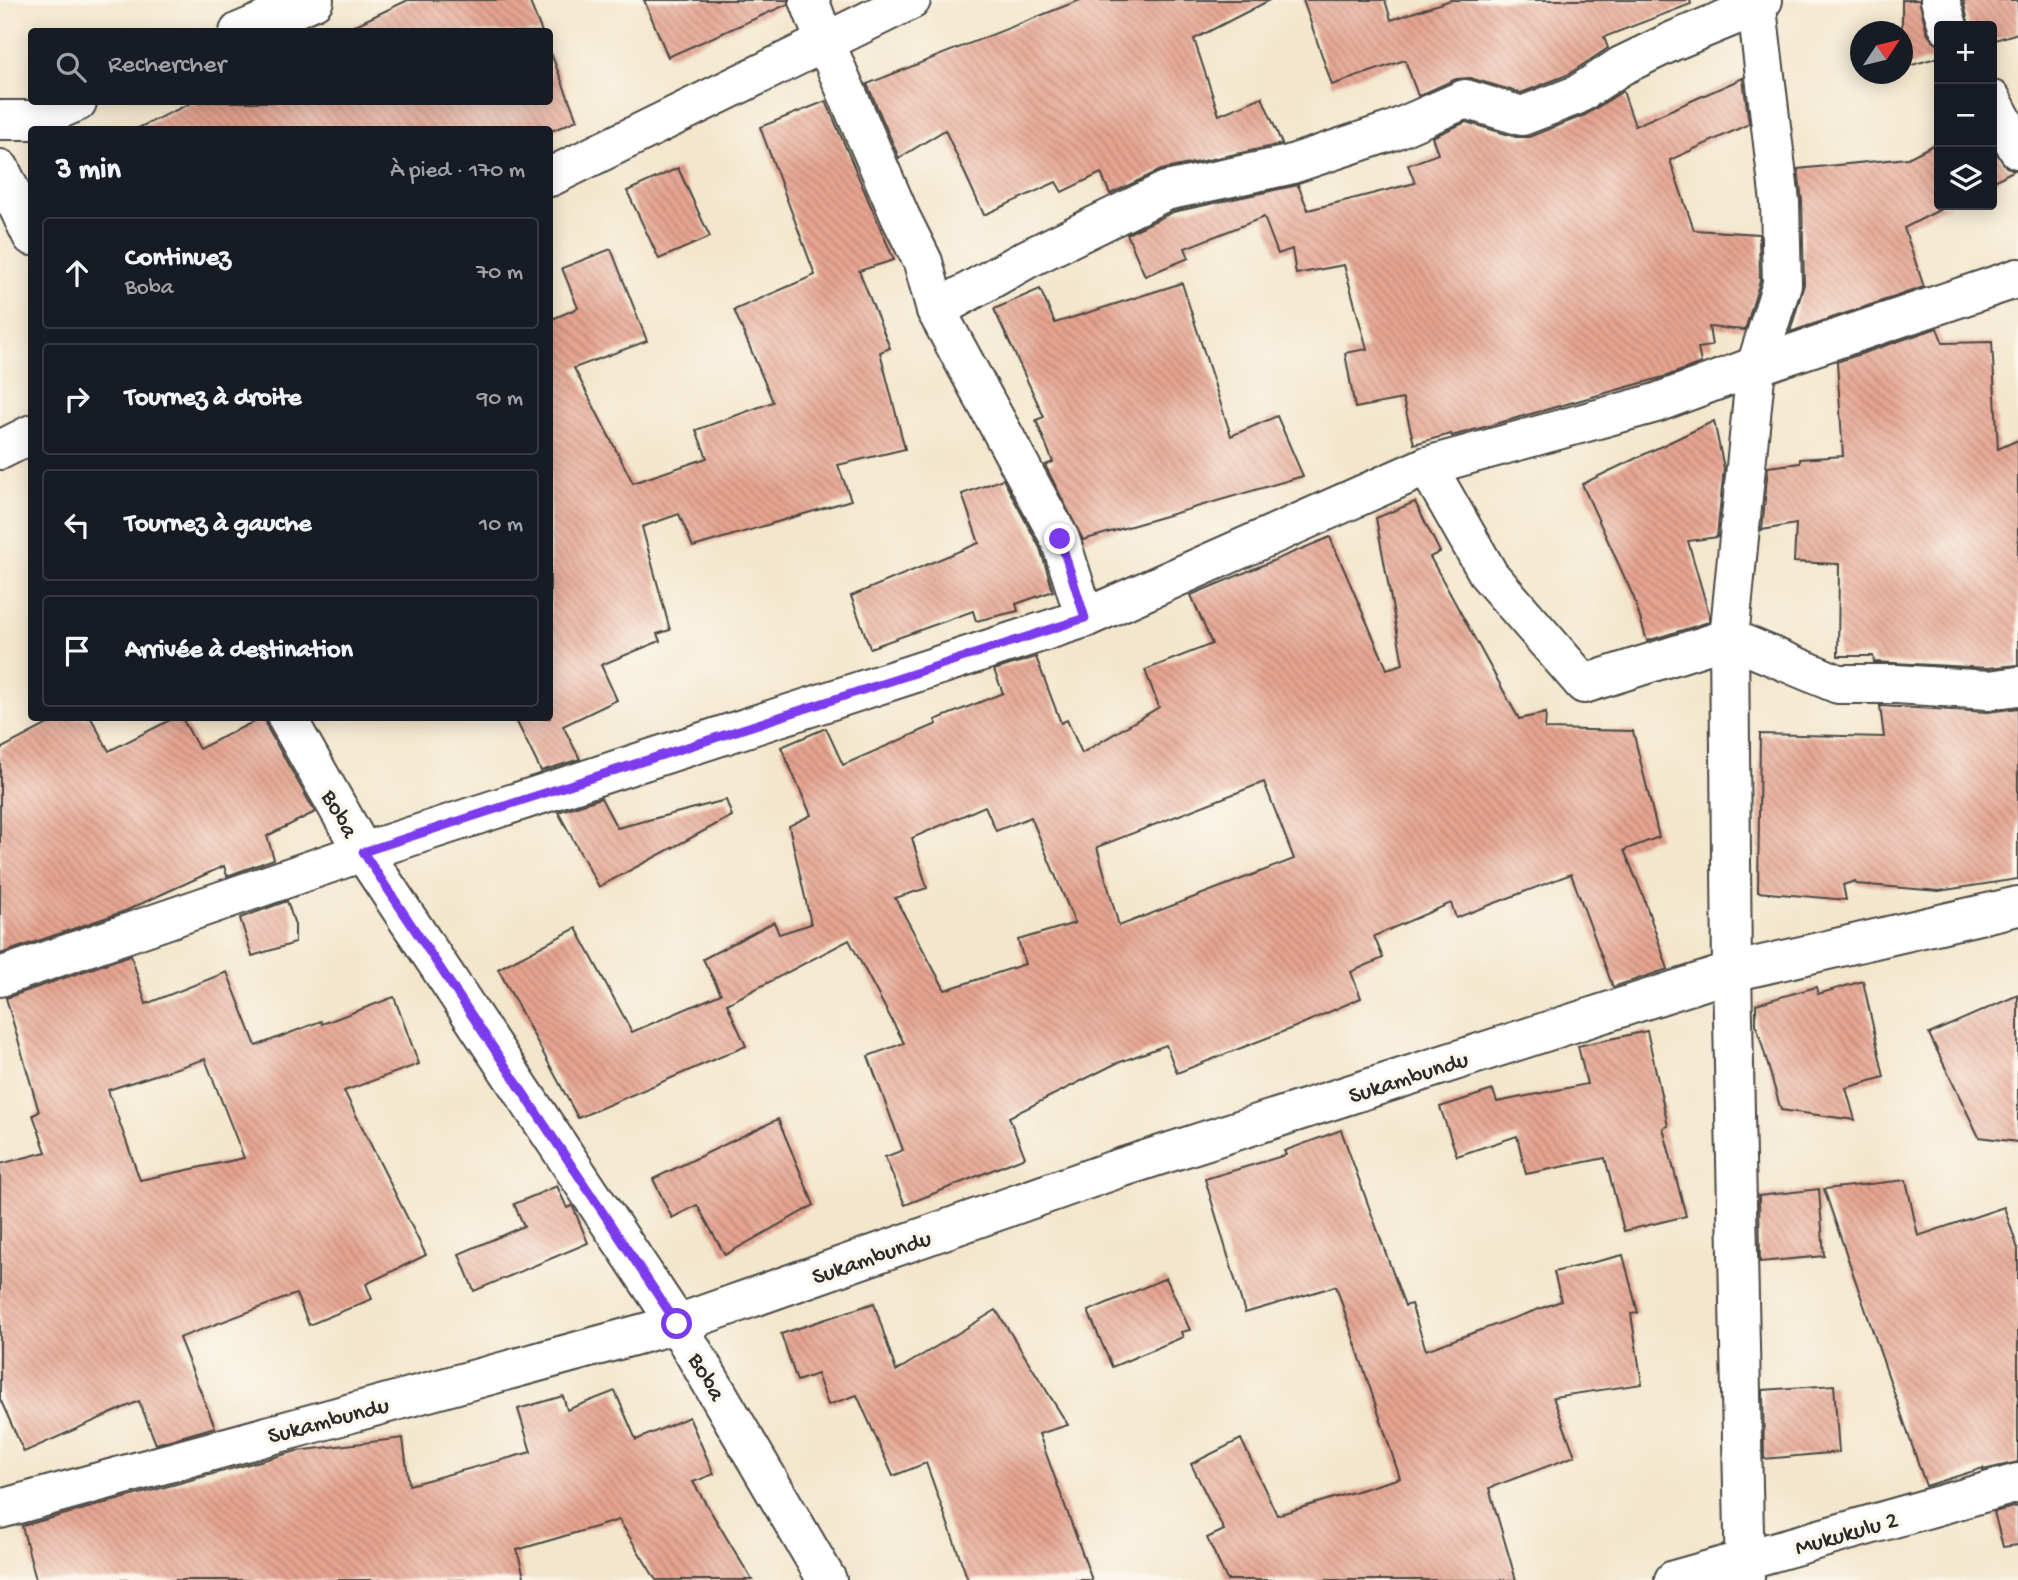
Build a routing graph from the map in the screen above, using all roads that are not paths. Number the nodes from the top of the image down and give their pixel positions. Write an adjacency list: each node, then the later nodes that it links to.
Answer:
1 (314, 0): 7 (street)
2 (809, 0): 8 (street)
3 (911, 0): 8 (street)
4 (1940, 0): 6 (street)
5 (1758, 2): 17 (street); 18 (street)
6 (1946, 21)
7 (248, 28)
8 (825, 42): 14 (street); 17 (street)
9 (70, 105): 11 (street)
10 (1997, 109): 12 (street)
11 (0, 120)
12 (2018, 149)
13 (0, 169): 15 (street)
14 (553, 176)
15 (28, 228)
16 (2018, 278): 18 (street)
17 (936, 310): 22 (street)
18 (1756, 366): 21 (street); 23 (street)
19 (28, 436): 20 (street)
20 (0, 450)
21 (1427, 466): 22 (street); 23 (street)
22 (1085, 618): 26 (street)
23 (1729, 638): 24 (street); 28 (street)
24 (2018, 686)
25 (289, 721): 26 (street, Boba)
26 (363, 852): 29 (street); 30 (street, Boba)
27 (2018, 906): 28 (street, Sukambundu)
28 (1732, 972): 30 (street, Sukambundu); 33 (street)
29 (0, 977)
30 (677, 1324): 32 (street, Sukambundu); 34 (street, Boba)
31 (2018, 1483): 33 (street, Mukukulu 2)
32 (0, 1509)
33 (1746, 1570): 35 (street, Mukukulu 2)
34 (827, 1580)
35 (1674, 1580)

